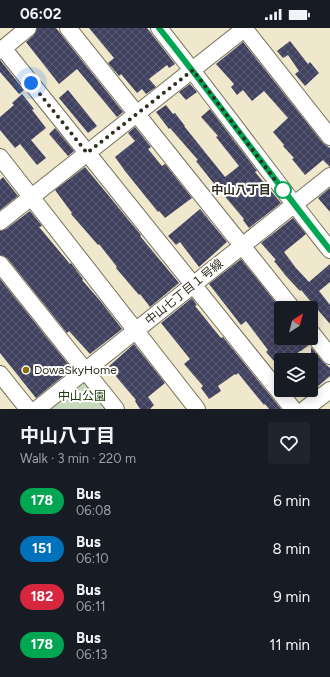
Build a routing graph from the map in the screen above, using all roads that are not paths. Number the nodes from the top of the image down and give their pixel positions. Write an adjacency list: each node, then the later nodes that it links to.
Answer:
1 (28, 28): 5 (street)
2 (68, 28): 7 (street)
3 (159, 28): 6 (street)
4 (244, 28): 6 (street); 8 (street)
5 (2, 50): 9 (street)
6 (193, 70): 7 (street); 13 (street)
7 (136, 114): 9 (street); 15 (street)
8 (330, 136)
9 (87, 153): 12 (street); 18 (street)
10 (0, 157): 12 (street)
11 (330, 176): 13 (street, 中山七丁目１号線)
12 (31, 198): 14 (street); 20 (street)
13 (294, 204): 15 (street, 中山七丁目１号線); 16 (street)
14 (0, 222)
15 (243, 245): 18 (street, 中山七丁目１号線); 19 (street)
16 (330, 250)
17 (0, 264): 23 (street)
18 (194, 284): 20 (street, 中山七丁目１号線); 30 (street)
19 (287, 301)
20 (135, 331): 23 (street, 中山七丁目１号線); 29 (street)
21 (318, 341): 22 (street)
22 (330, 356)
23 (85, 371): 27 (street, 中山七丁目１号線); 28 (street)
24 (0, 374): 26 (street)
25 (330, 390): 31 (street)
26 (28, 409)
27 (37, 409)
28 (116, 409)
29 (197, 409)
30 (294, 409)
31 (305, 409)

